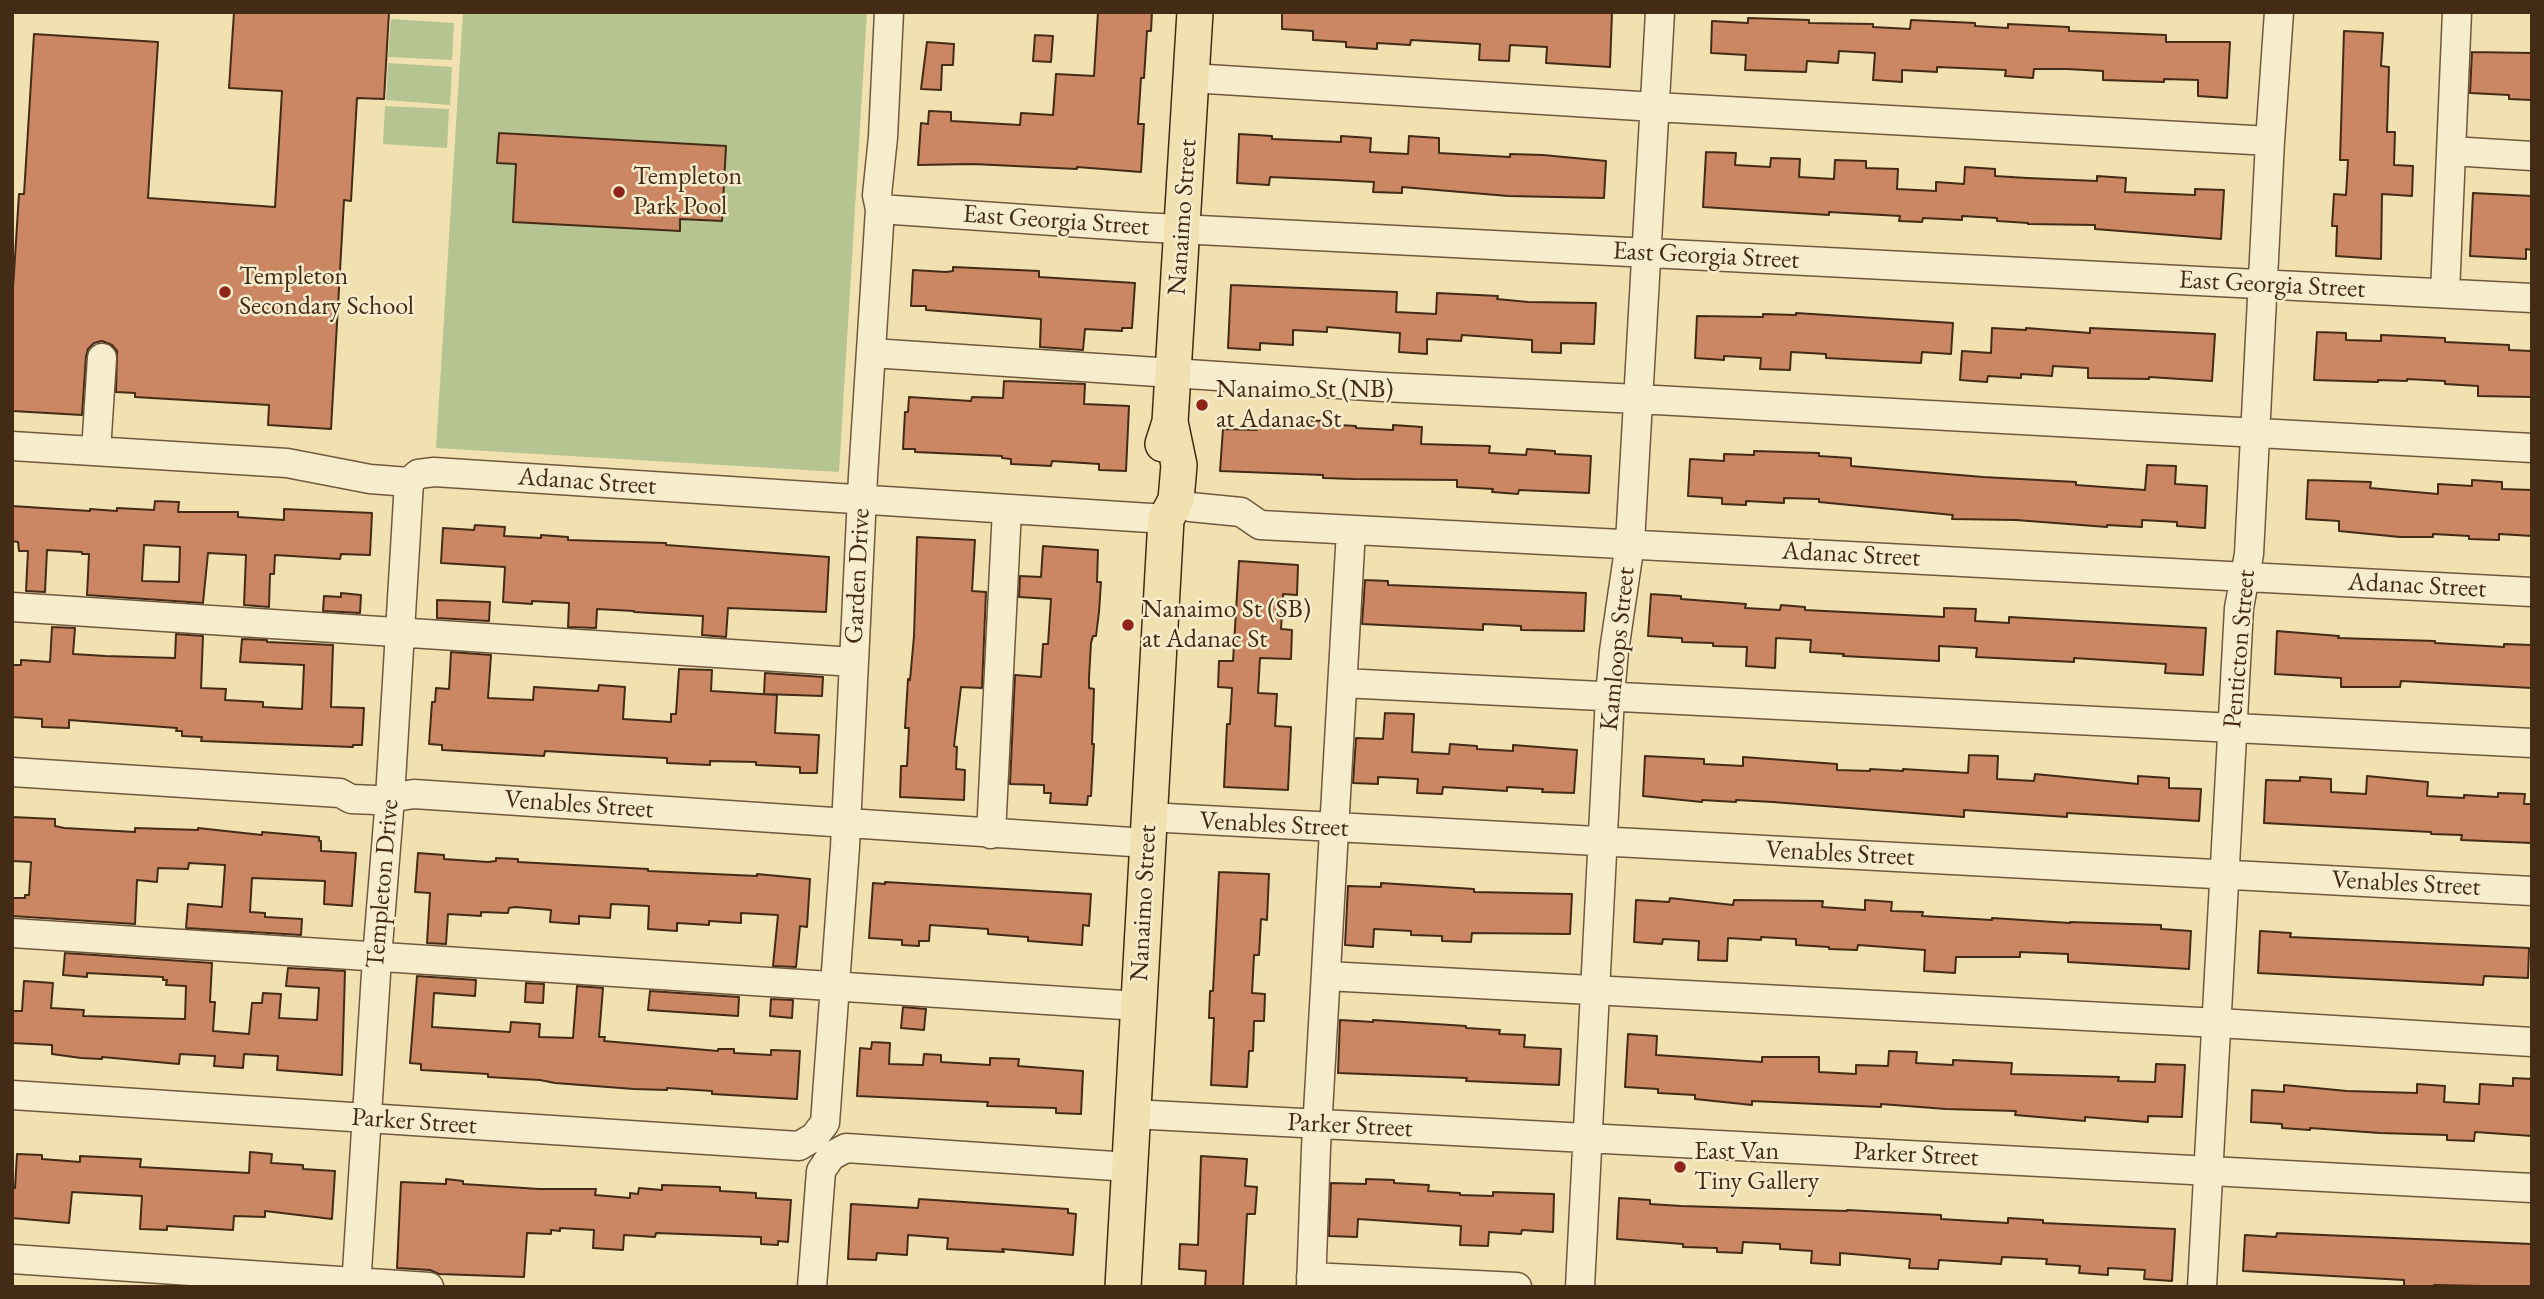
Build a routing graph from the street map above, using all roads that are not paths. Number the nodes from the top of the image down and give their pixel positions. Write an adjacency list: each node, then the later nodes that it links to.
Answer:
1 (889, 12): 11 (street, Garden Drive)
2 (1195, 12): 6 (main road, Nanaimo Street)
3 (1660, 12): 7 (street, Kamloops Street)
4 (2280, 12): 8 (street, Penticton Street)
5 (2457, 12): 9 (street)
6 (1191, 78): 7 (street); 12 (main road, Nanaimo Street)
7 (1654, 107): 8 (street); 13 (street, Kamloops Street)
8 (2270, 141): 14 (street, Penticton Street)
9 (2451, 152): 10 (street); 15 (street)
10 (2532, 156)
11 (880, 209): 12 (street, East Georgia Street); 17 (street, Garden Drive)
12 (1182, 229): 13 (street, East Georgia Street); 19 (main road, Nanaimo Street)
13 (1646, 253): 14 (street, East Georgia Street); 20 (street, Kamloops Street)
14 (2263, 285): 15 (street, East Georgia Street); 21 (street, Penticton Street)
15 (2445, 293): 16 (street, East Georgia Street)
16 (2532, 298)
17 (872, 353): 19 (street); 26 (street, Garden Drive)
18 (102, 358): 24 (street)
19 (1173, 374): 20 (street); 28 (main road, Nanaimo Street)
20 (1638, 399): 21 (street); 30 (street, Kamloops Street)
21 (2255, 432): 23 (street); 31 (street, Penticton Street)
22 (12, 446): 24 (street, Adanac Street)
23 (2532, 448)
24 (96, 451): 25 (street, Adanac Street)
25 (409, 482): 26 (street, Adanac Street); 34 (street, Templeton Drive)
26 (862, 500): 27 (street, Adanac Street); 35 (street, Garden Drive)
27 (1007, 509): 28 (street, Adanac Street); 45 (street)
28 (1171, 509): 29 (street, Adanac Street); 44 (main road, Nanaimo Street)
29 (1351, 530): 30 (street, Adanac Street); 36 (street)
30 (1630, 543): 31 (street, Adanac Street); 37 (street, Kamloops Street)
31 (2244, 576): 32 (street, Adanac Street); 38 (street, Penticton Street)
32 (2532, 593)
33 (12, 607): 34 (street)
34 (401, 632): 35 (street); 41 (street, Templeton Drive)
35 (854, 663): 42 (street, Garden Drive)
36 (1343, 683): 37 (street); 43 (street)
37 (1610, 696): 38 (street); 46 (street, Kamloops Street)
38 (2233, 726): 39 (street); 47 (street, Penticton Street)
39 (2532, 743)
40 (12, 772): 41 (street, Venables Street)
41 (390, 798): 42 (street, Venables Street); 50 (street, Templeton Drive)
42 (846, 824): 45 (street, Venables Street); 52 (street, Garden Drive)
43 (1334, 828): 44 (street, Venables Street); 46 (street, Venables Street); 51 (street)
44 (1148, 830): 45 (street, Venables Street); 54 (main road, Nanaimo Street)
45 (991, 834)
46 (1601, 842): 47 (street, Venables Street); 53 (street, Kamloops Street)
47 (2226, 874): 48 (street, Venables Street); 55 (street, Penticton Street)
48 (2532, 891)
49 (12, 933): 50 (street)
50 (377, 958): 52 (street); 59 (street, Templeton Drive)
51 (1326, 976): 53 (street); 60 (street)
52 (836, 987): 54 (street); 62 (street, Garden Drive)
53 (1594, 991): 55 (street); 61 (street, Kamloops Street)
54 (1139, 1006): 58 (main road, Nanaimo Street)
55 (2218, 1023): 56 (street); 64 (street, Penticton Street)
56 (2532, 1042)
57 (12, 1095): 59 (street, Parker Street)
58 (1132, 1114): 60 (street, Parker Street); 63 (main road, Nanaimo Street)
59 (367, 1119): 62 (street, Parker Street); 68 (street, Templeton Drive)
60 (1318, 1125): 61 (street, Parker Street); 67 (street)
61 (1588, 1138): 64 (street, Parker Street); 73 (street, Kamloops Street)
62 (822, 1146): 63 (street, Parker Street); 70 (street, Garden Drive)
63 (1129, 1167): 71 (main road, Nanaimo Street)
64 (2208, 1171): 65 (street, Parker Street); 74 (street, Penticton Street)
65 (2532, 1188)
66 (12, 1259): 68 (street)
67 (1311, 1282): 72 (street)
68 (356, 1285): 69 (street)
69 (429, 1287)
70 (811, 1287)
71 (1123, 1287)
72 (1517, 1287)
73 (1580, 1287)
74 (2202, 1287)

